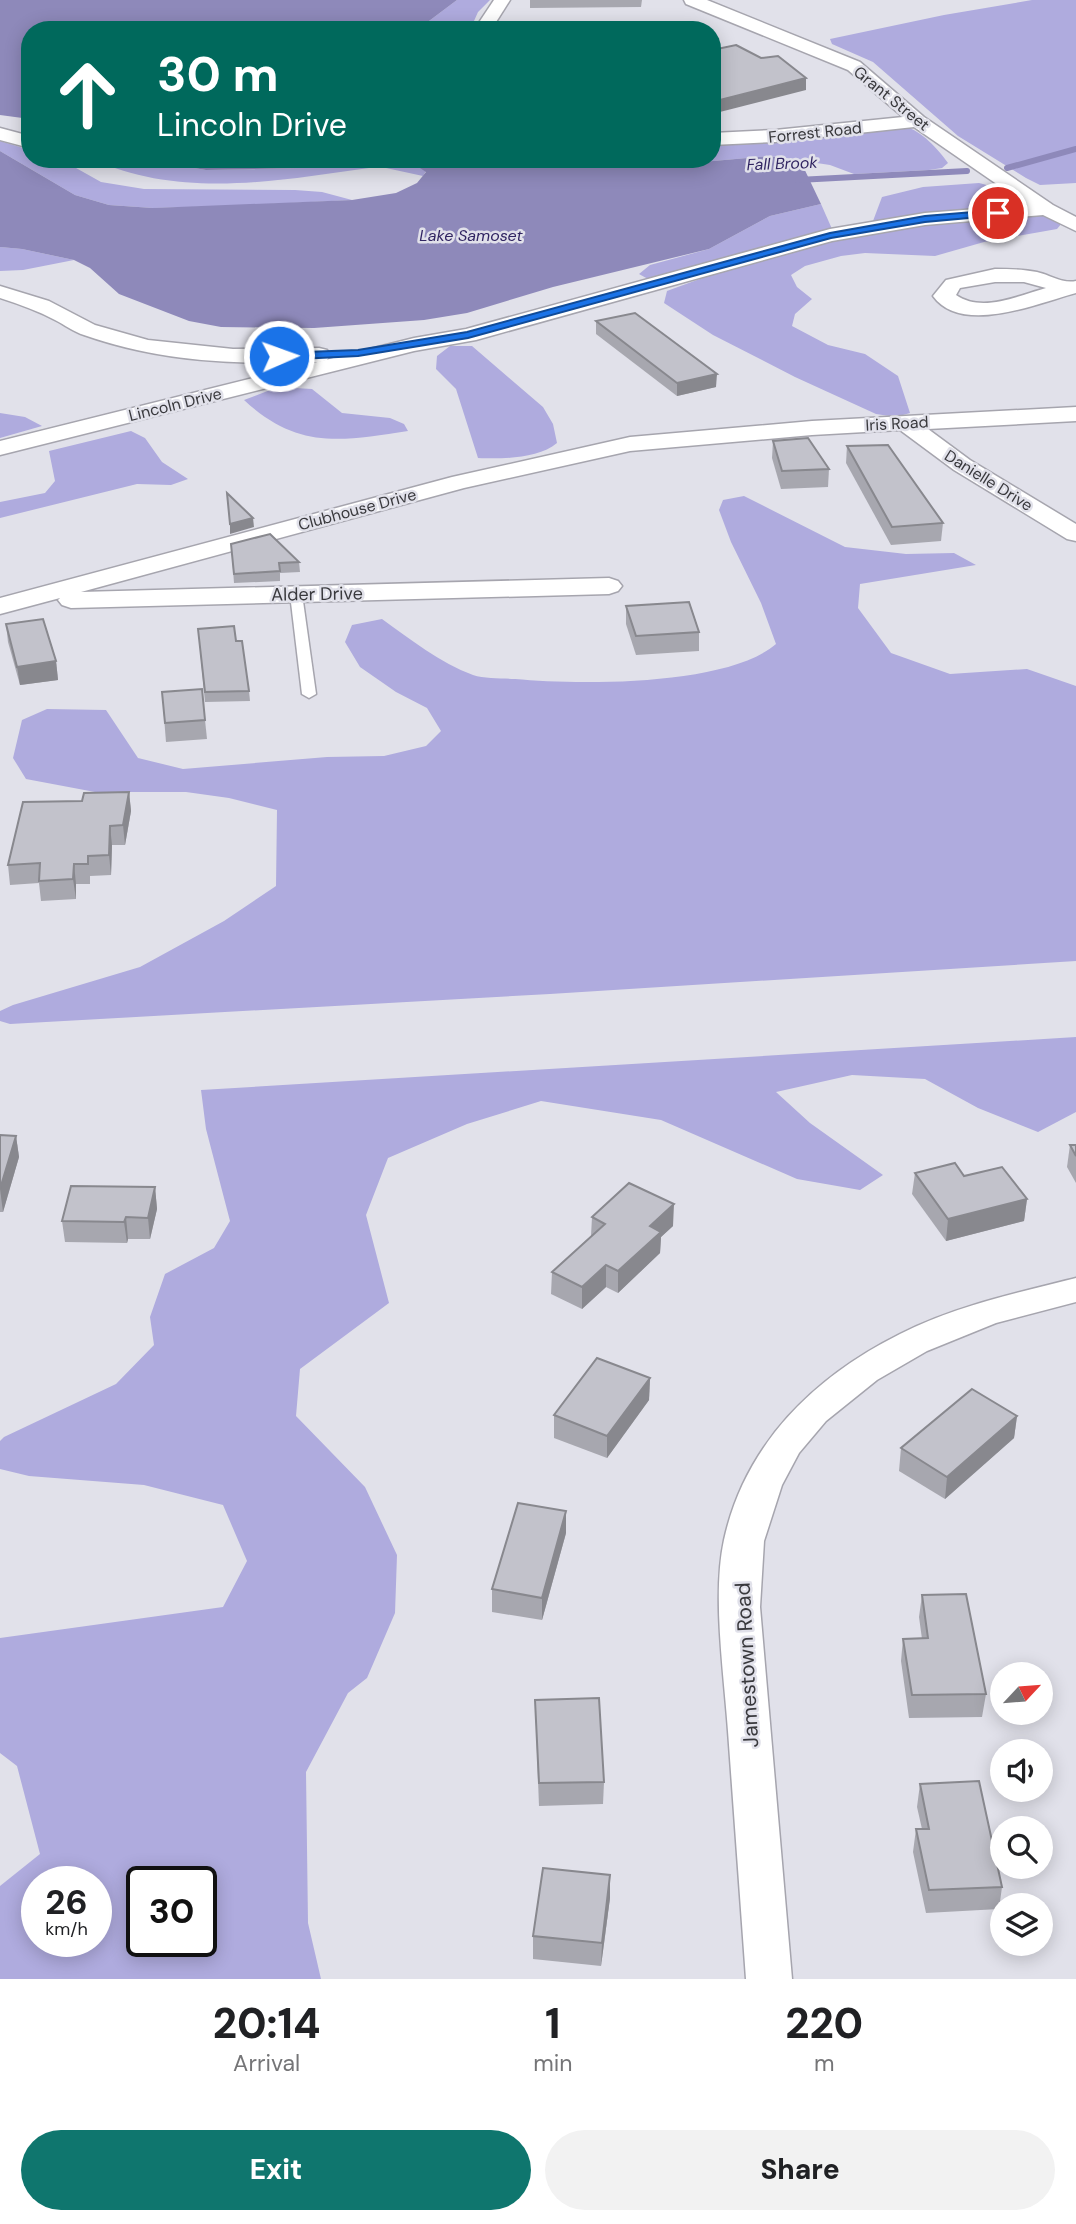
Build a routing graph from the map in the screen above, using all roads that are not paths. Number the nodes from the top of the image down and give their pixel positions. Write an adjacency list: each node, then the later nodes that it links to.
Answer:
1 (502, 0): 3 (street)
2 (692, 0): 4 (street, Grant Street)
3 (488, 21)
4 (918, 121): 6 (street, Forrest Road); 8 (street, Grant Street)
5 (0, 134): 7 (street)
6 (721, 139)
7 (21, 140)
8 (1046, 209): 9 (street, Grant Street); 11 (street, Lincoln Drive)
9 (1076, 225)
10 (0, 292): 11 (street)
11 (414, 345): 15 (street, Lincoln Drive)
12 (1076, 414): 13 (street, Iris Road)
13 (905, 423): 14 (street, Iris Road); 16 (street, Danielle Drive)
14 (719, 436): 19 (street, Clubhouse Drive)
15 (0, 448)
16 (1076, 534)
17 (610, 586): 18 (street, Alder Drive)
18 (296, 594): 19 (street, Alder Drive); 20 (lane)
19 (12, 604)
20 (309, 694)
21 (1076, 1290): 22 (street, Jamestown Road)
22 (769, 1979)

